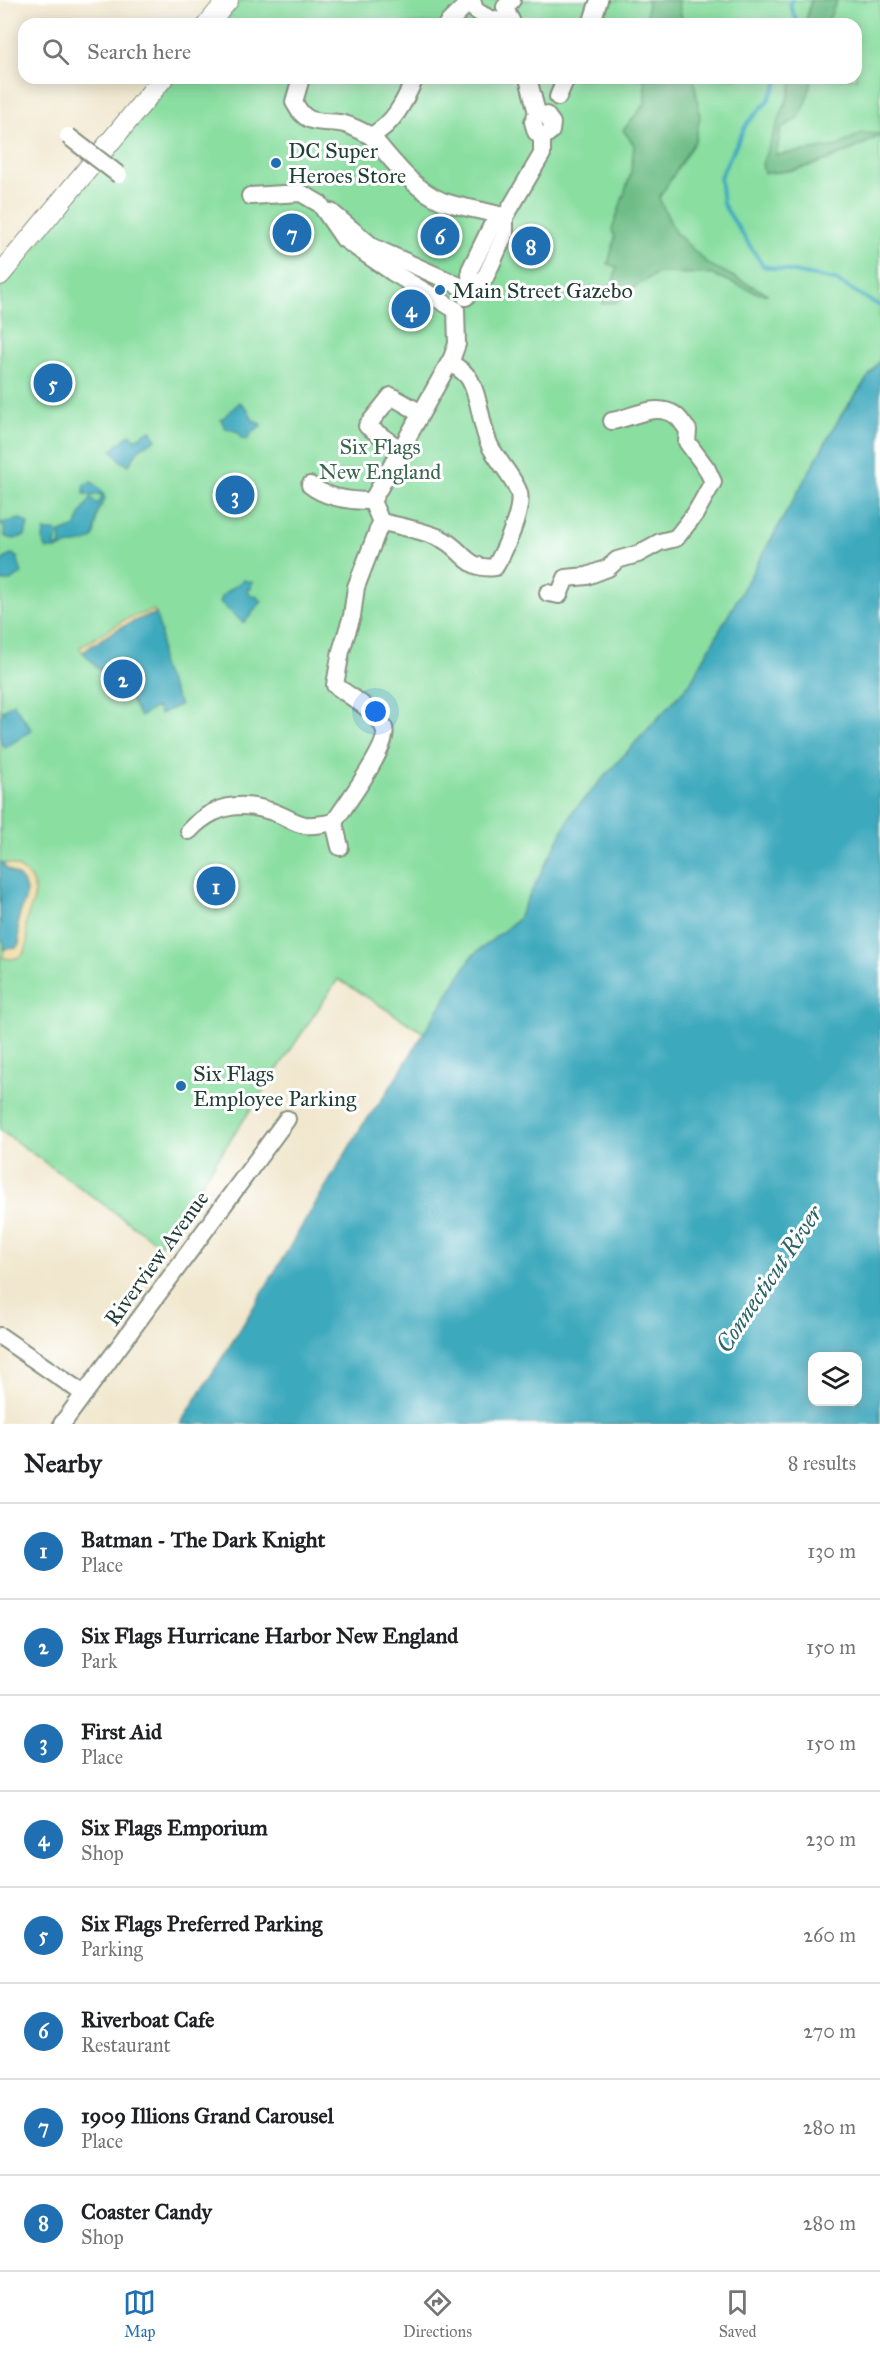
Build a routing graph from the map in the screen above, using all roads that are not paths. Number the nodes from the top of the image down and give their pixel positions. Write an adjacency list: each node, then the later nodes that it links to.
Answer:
1 (228, 0): 4 (main road)
2 (472, 0): 5 (street); 6 (street)
3 (598, 0): 7 (street)
4 (213, 18)
5 (453, 18)
6 (489, 18)
7 (593, 18)
8 (158, 84): 20 (main road)
9 (299, 84): 14 (street)
10 (412, 84): 14 (street)
11 (530, 84): 13 (street)
12 (563, 84): 13 (street)
13 (541, 114): 19 (street)
14 (371, 135): 19 (street)
15 (68, 136): 16 (street, bridge)
16 (119, 175)
17 (250, 196): 18 (street)
18 (320, 204): 21 (street); 22 (street)
19 (505, 218): 21 (street)
20 (0, 275)
21 (471, 291): 22 (street)
22 (456, 310): 23 (street)
23 (450, 362): 24 (street); 29 (street)
24 (420, 413): 26 (street); 26 (street)
25 (612, 421): 30 (street)
26 (400, 449): 28 (street)
27 (310, 485): 28 (street)
28 (372, 501): 29 (street)
29 (381, 522): 31 (street)
30 (548, 593)
31 (334, 822): 32 (street); 33 (street)
32 (189, 831)
33 (340, 847)
34 (287, 1119): 36 (street, Riverview Avenue)
35 (0, 1336): 36 (street)
36 (84, 1394): 37 (street, Riverview Avenue)
37 (62, 1424)

